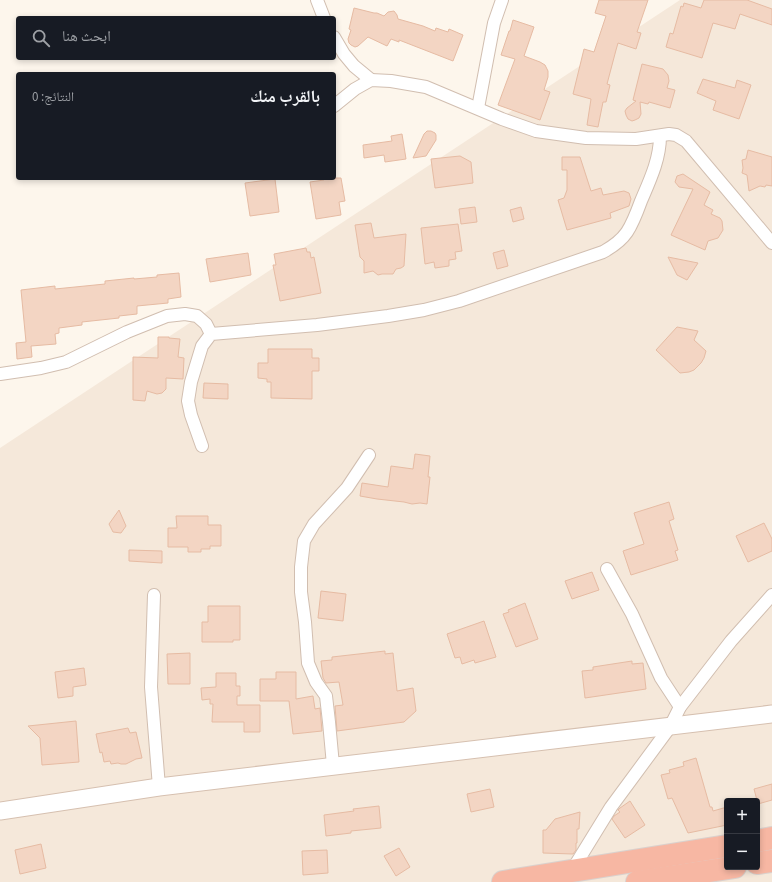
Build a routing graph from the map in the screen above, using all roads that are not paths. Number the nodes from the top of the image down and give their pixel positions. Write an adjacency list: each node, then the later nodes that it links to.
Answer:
1 (317, 0): 3 (street)
2 (502, 0): 7 (street)
3 (323, 16)
4 (336, 40): 5 (street)
5 (371, 80): 6 (street); 7 (street)
6 (336, 104)
7 (478, 108): 8 (street)
8 (660, 136): 9 (street); 10 (street)
9 (772, 243)
10 (211, 334): 11 (street); 12 (street)
11 (0, 374)
12 (202, 446)
13 (369, 455): 20 (street)
14 (607, 570): 17 (street)
15 (154, 595): 21 (street)
16 (772, 595): 17 (street)
17 (680, 707): 19 (street)
18 (772, 714): 19 (street)
19 (670, 727): 20 (street); 29 (street)
20 (333, 765): 21 (street)
21 (159, 787): 22 (street)
22 (0, 811)
23 (772, 838): 24 (highway)
24 (760, 840)
25 (724, 846): 29 (highway)
26 (772, 861): 27 (highway)
27 (760, 863)
28 (724, 869): 31 (highway)
29 (571, 872): 30 (highway)
30 (503, 882)
31 (637, 882)

